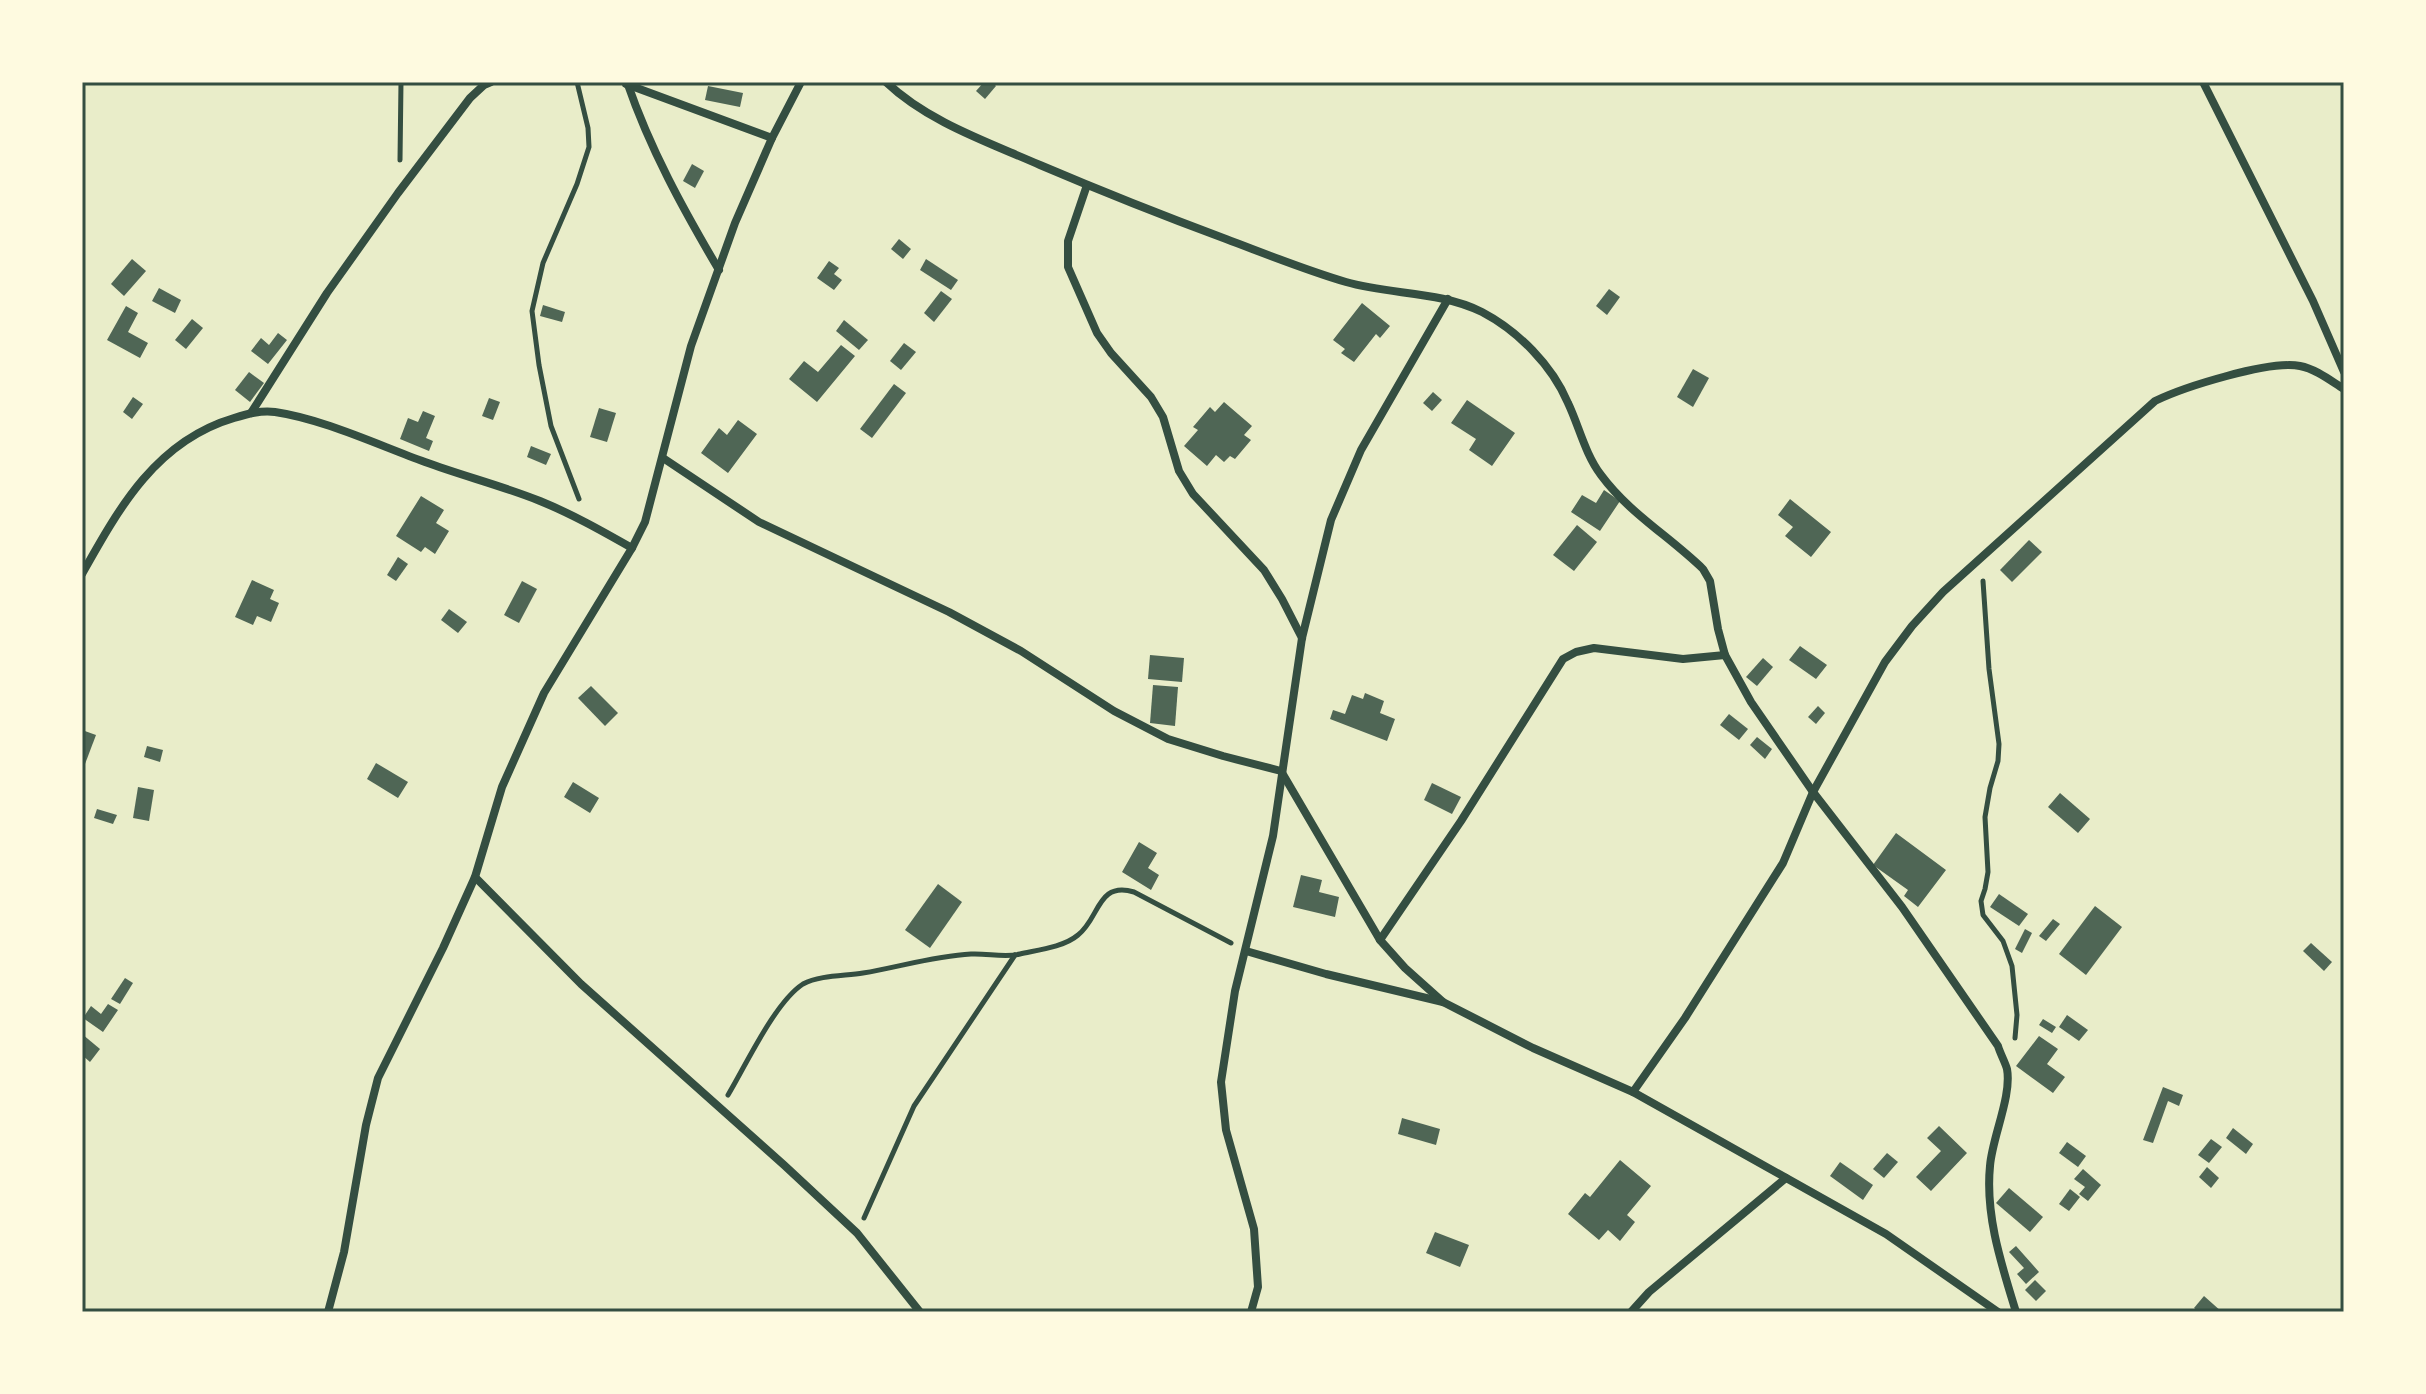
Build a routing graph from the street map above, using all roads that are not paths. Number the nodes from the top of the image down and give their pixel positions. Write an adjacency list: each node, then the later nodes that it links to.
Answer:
1 (491, 82): 12 (street)
2 (801, 82): 6 (street)
3 (886, 82): 7 (street)
4 (2203, 82): 10 (street)
5 (626, 83): 6 (street); 8 (street)
6 (772, 138): 8 (street)
7 (1087, 185): 9 (street); 16 (street)
8 (719, 270): 13 (street)
9 (1448, 299): 16 (street); 17 (street)
10 (2344, 372)
11 (2344, 389): 19 (street)
12 (251, 413): 14 (street); 15 (street)
13 (663, 458): 14 (street); 18 (street)
14 (632, 548): 20 (street)
15 (82, 574)
16 (1302, 638): 18 (street)
17 (1725, 655): 19 (street); 21 (street)
18 (1281, 771): 21 (street); 22 (street)
19 (1813, 792): 24 (street); 31 (street)
20 (475, 877): 26 (street); 27 (street)
21 (1380, 940): 23 (street)
22 (1246, 951): 23 (street); 28 (street)
23 (1443, 1002): 24 (street)
24 (1633, 1092): 25 (street)
25 (1786, 1178): 29 (street); 30 (street)
26 (328, 1312)
27 (920, 1312)
28 (1251, 1312)
29 (1631, 1312)
30 (1998, 1312)
31 (2016, 1312)

